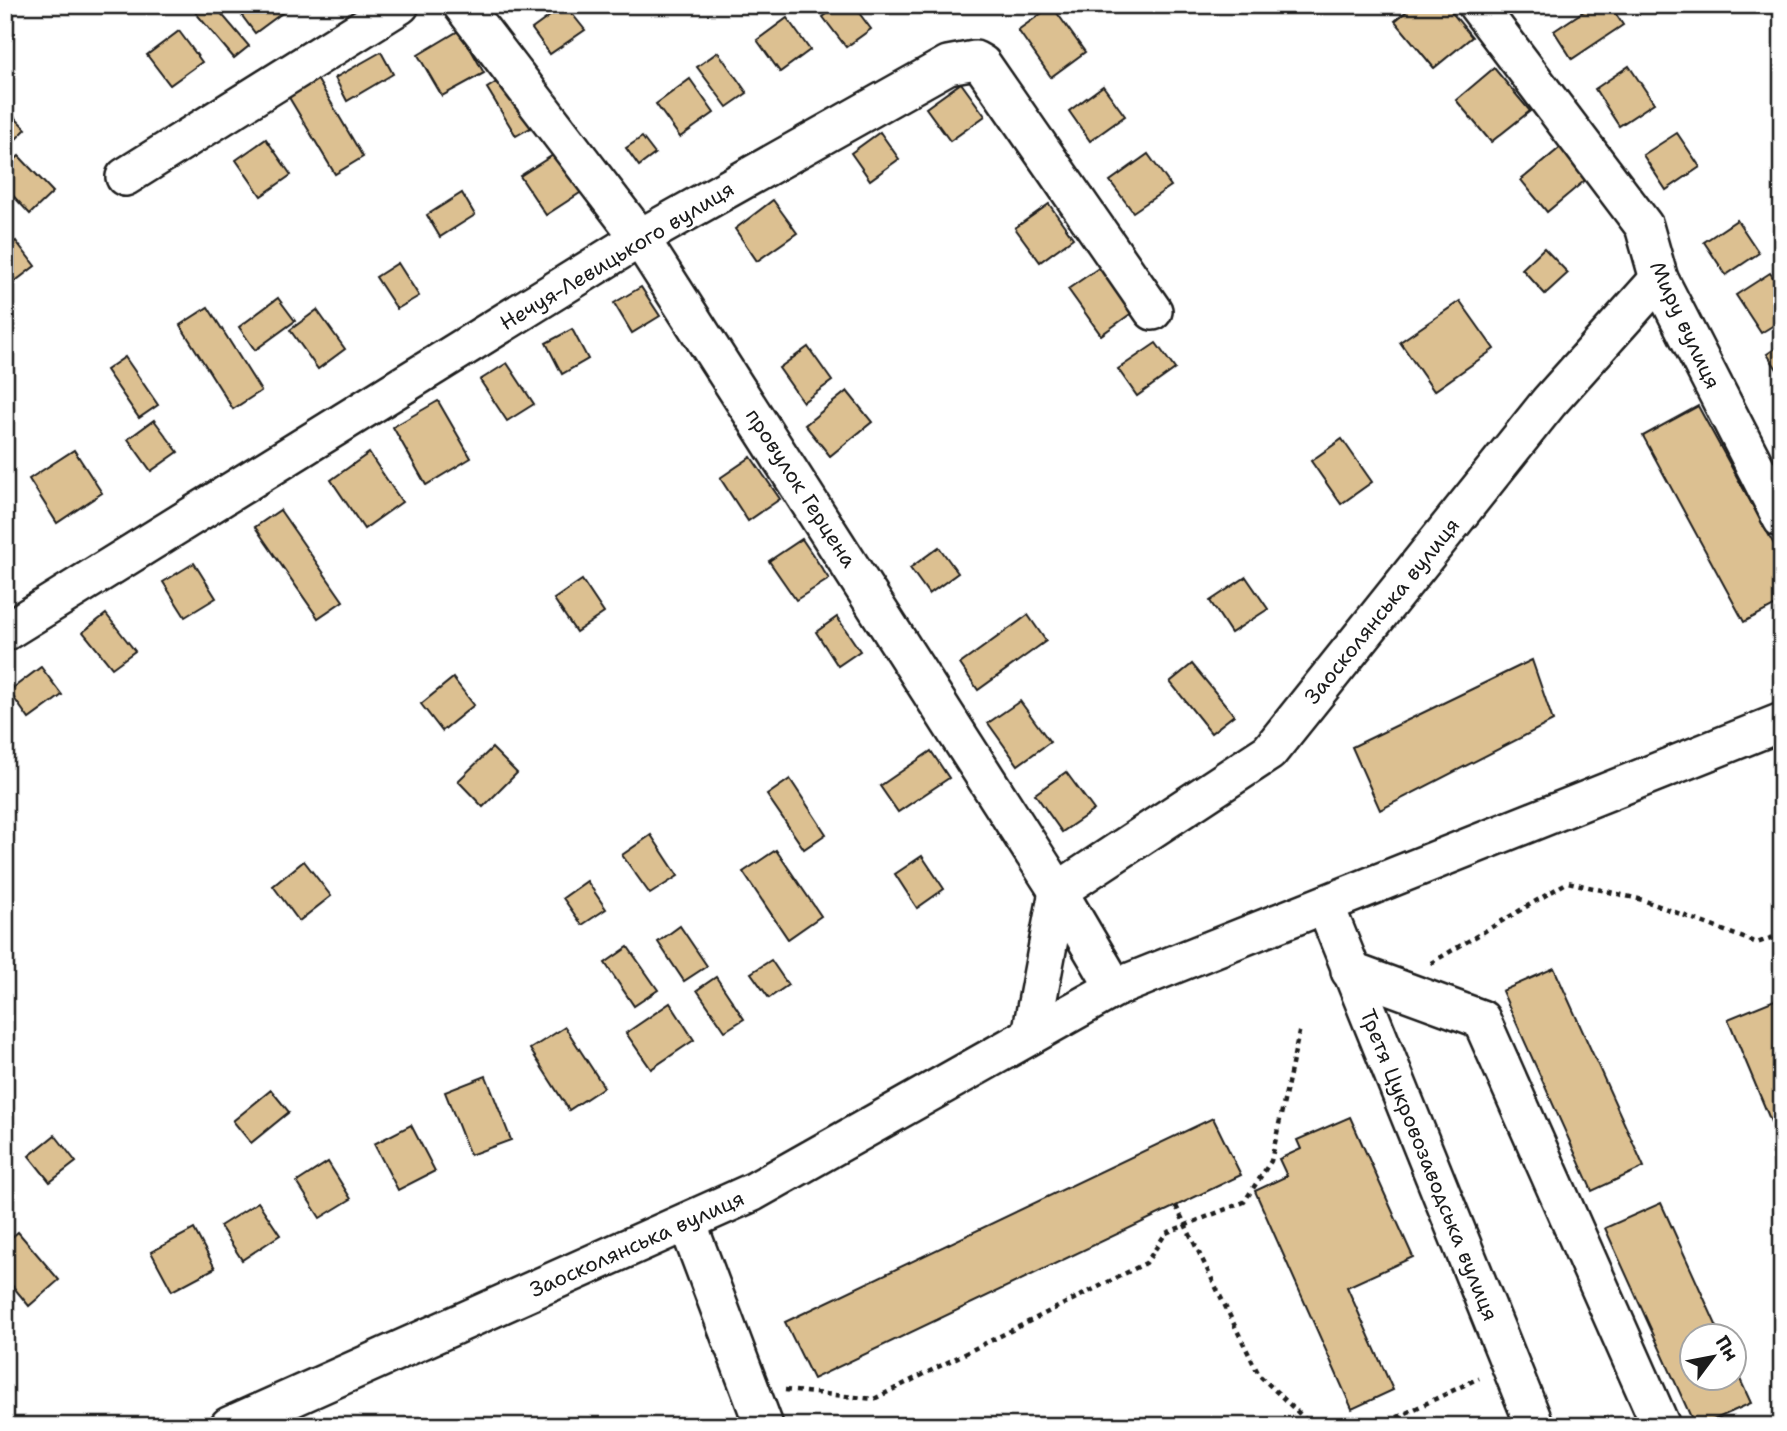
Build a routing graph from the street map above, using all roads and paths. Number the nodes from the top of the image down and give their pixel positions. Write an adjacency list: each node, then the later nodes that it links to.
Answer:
1 (400, 5): 4 (street)
2 (462, 5): 5 (street, провулок Герцена)
3 (1477, 5): 6 (street, Миру вулиця)
4 (125, 177)
5 (640, 238): 7 (street, Нечуя-Левицького вулиця); 9 (street, Нечуя-Левицького вулиця); 11 (street, провулок Герцена)
6 (1659, 279): 8 (street, Миру вулиця); 11 (street, Заосколянська вулиця)
7 (1153, 311)
8 (1782, 519)
9 (5, 632)
10 (1782, 722): 12 (street, Заосколянська вулиця)
11 (1058, 891): 16 (street, провулок Герцена); 18 (street)
12 (1325, 905): 15 (street, Третя Цукровозаводська вулиця); 16 (street, Заосколянська вулиця)
13 (1782, 934): 14 (path)
14 (1423, 964)
15 (1350, 971): 22 (street, Третя Цукровозаводська вулиця); 29 (street)
16 (1115, 988): 18 (street, Заосколянська вулиця)
17 (1300, 1028): 21 (path)
18 (1031, 1035): 20 (street, Заосколянська вулиця)
19 (1176, 1206): 21 (path)
20 (687, 1222): 23 (street); 24 (street, Заосколянська вулиця)
21 (1185, 1226): 23 (path); 26 (path)
22 (1510, 1363): 27 (path); 28 (street, Третя Цукровозаводська вулиця)
23 (749, 1386): 25 (street)
24 (229, 1426)
25 (764, 1426)
26 (1319, 1426)
27 (1379, 1426)
28 (1535, 1426)
29 (1661, 1426)

